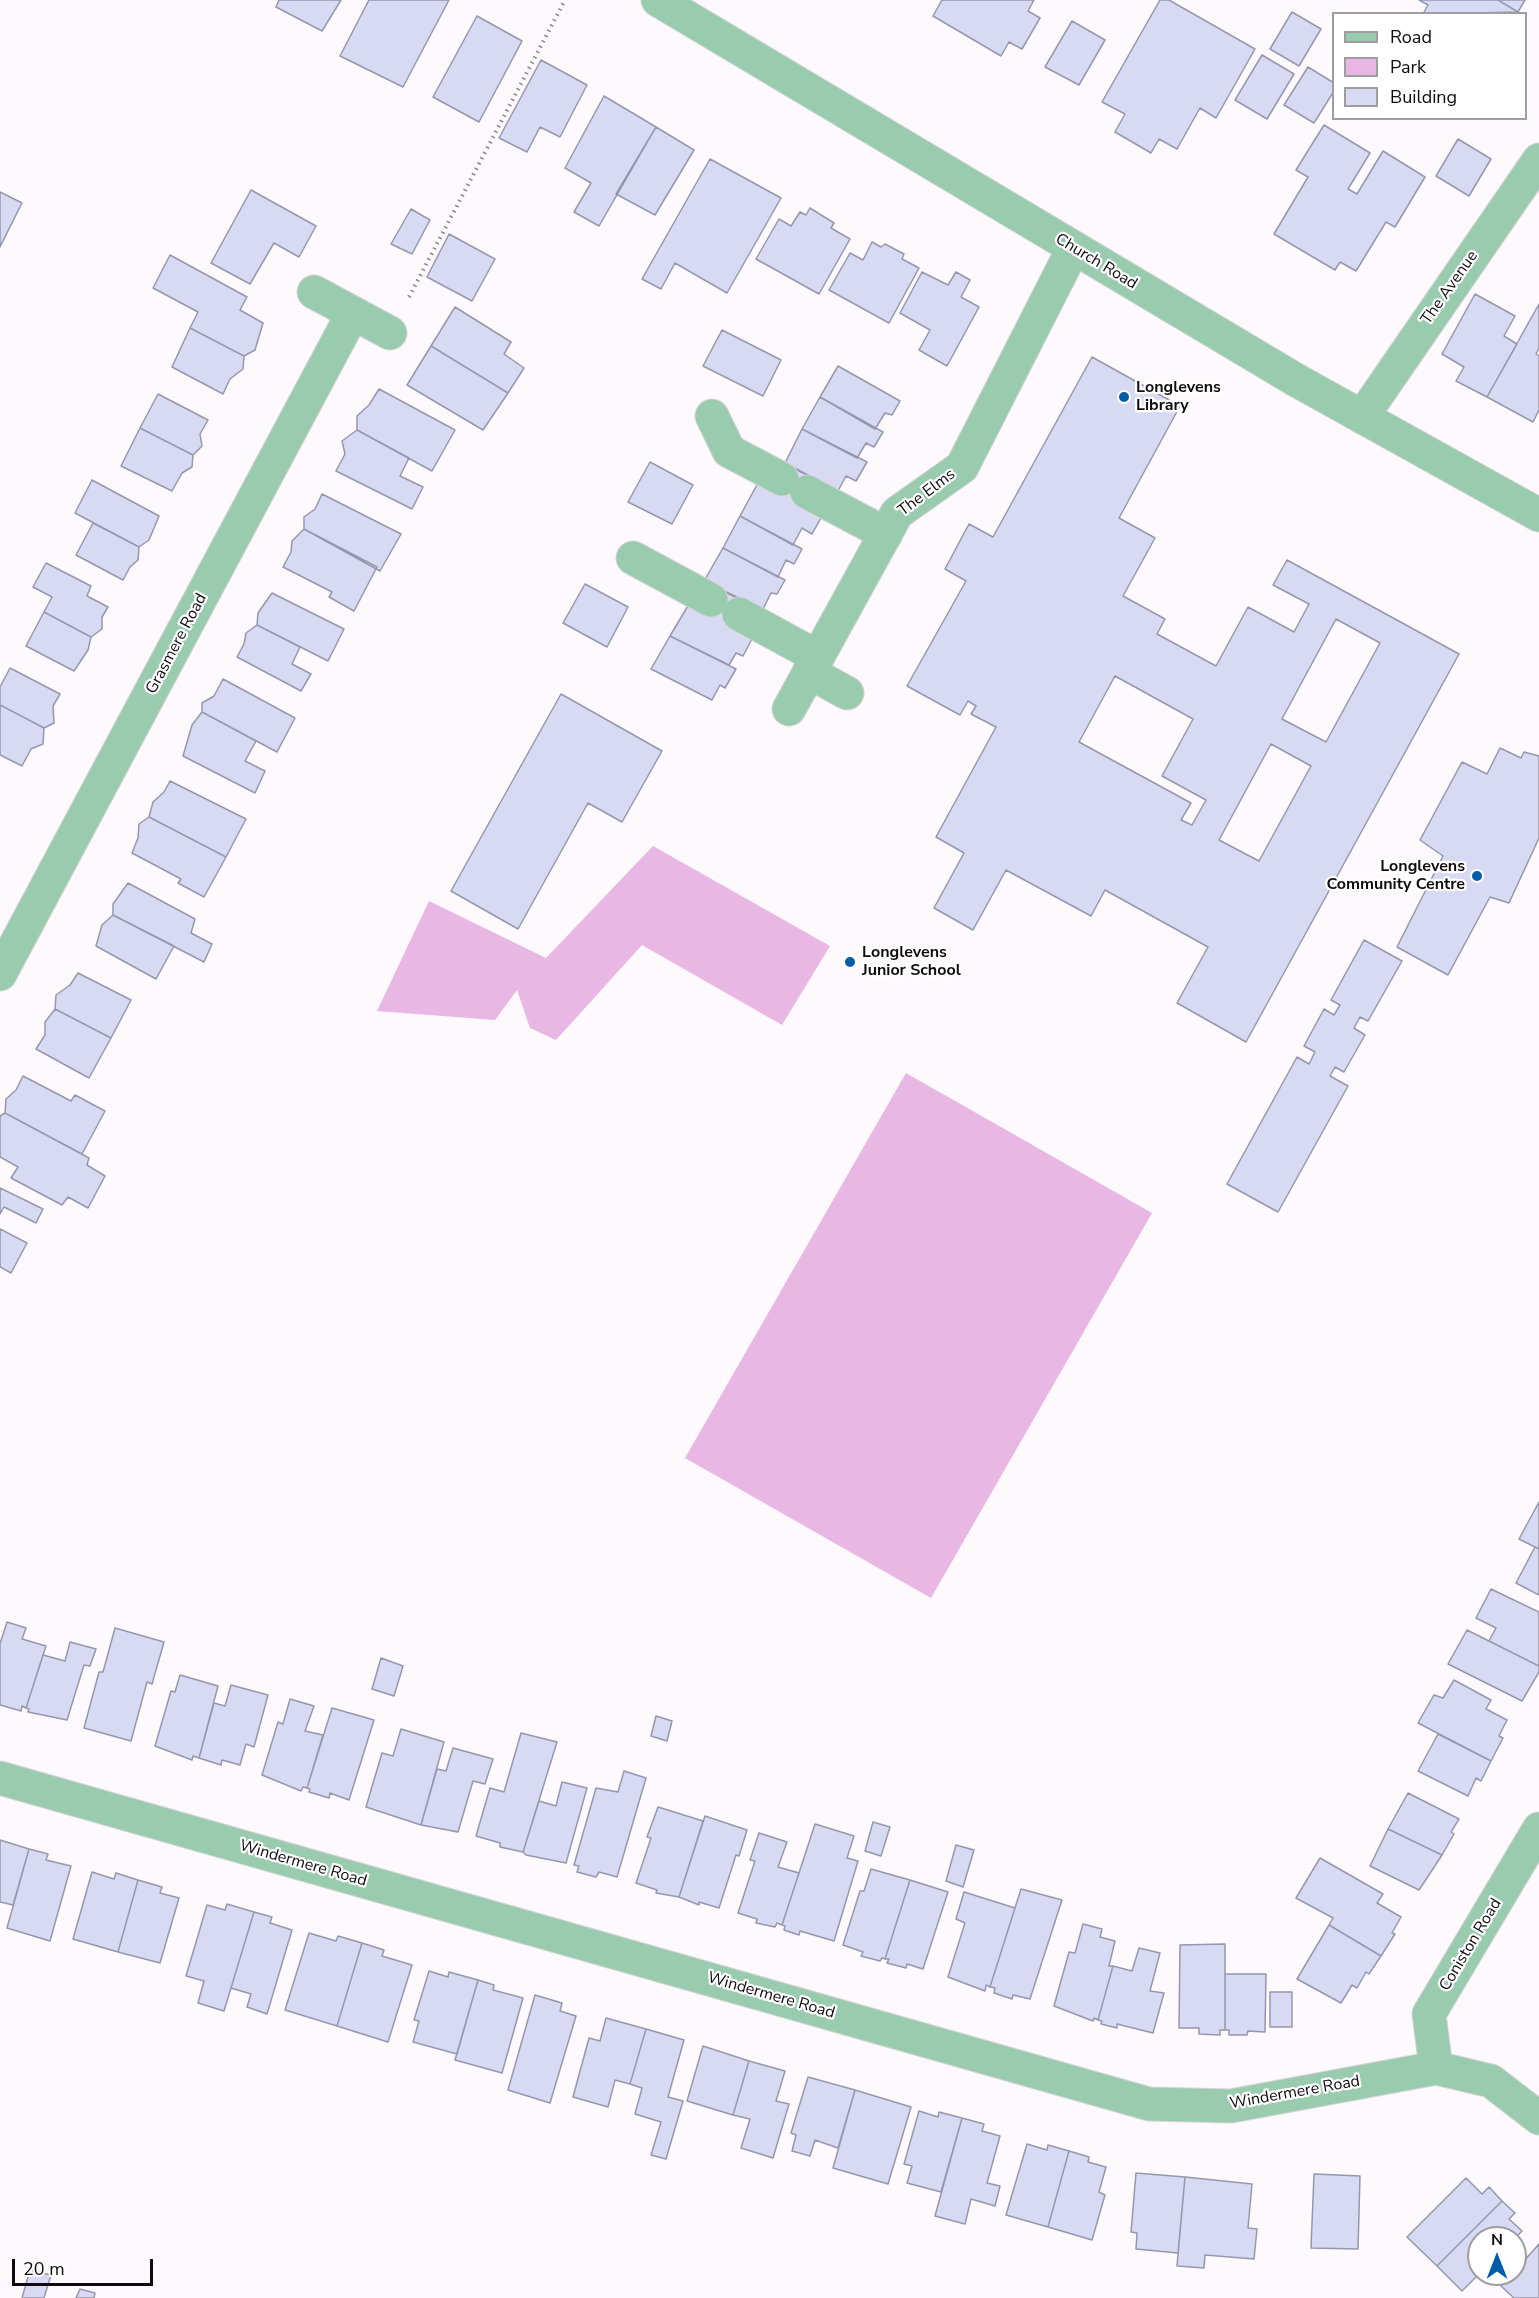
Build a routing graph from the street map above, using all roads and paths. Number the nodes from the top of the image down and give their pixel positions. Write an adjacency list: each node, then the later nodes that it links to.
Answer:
1 (565, 0): 7 (path)
2 (658, 0): 4 (street, Church Road)
3 (1539, 160): 9 (street, The Avenue)
4 (1073, 249): 9 (street, Church Road); 11 (street, The Elms)
5 (314, 291): 6 (street)
6 (353, 314): 7 (street); 16 (street, Grasmere Road)
7 (390, 333)
8 (712, 416): 11 (street)
9 (1362, 417): 10 (street, Church Road)
10 (1539, 515)
11 (886, 534): 13 (street, The Elms)
12 (633, 558): 13 (street)
13 (814, 664): 14 (street); 15 (street, The Elms)
14 (847, 693)
15 (789, 709)
16 (0, 974)
17 (0, 1778): 19 (street, Windermere Road)
18 (1539, 1829): 19 (street, Coniston Road)
19 (1436, 2068): 20 (street, Windermere Road)
20 (1539, 2118)

